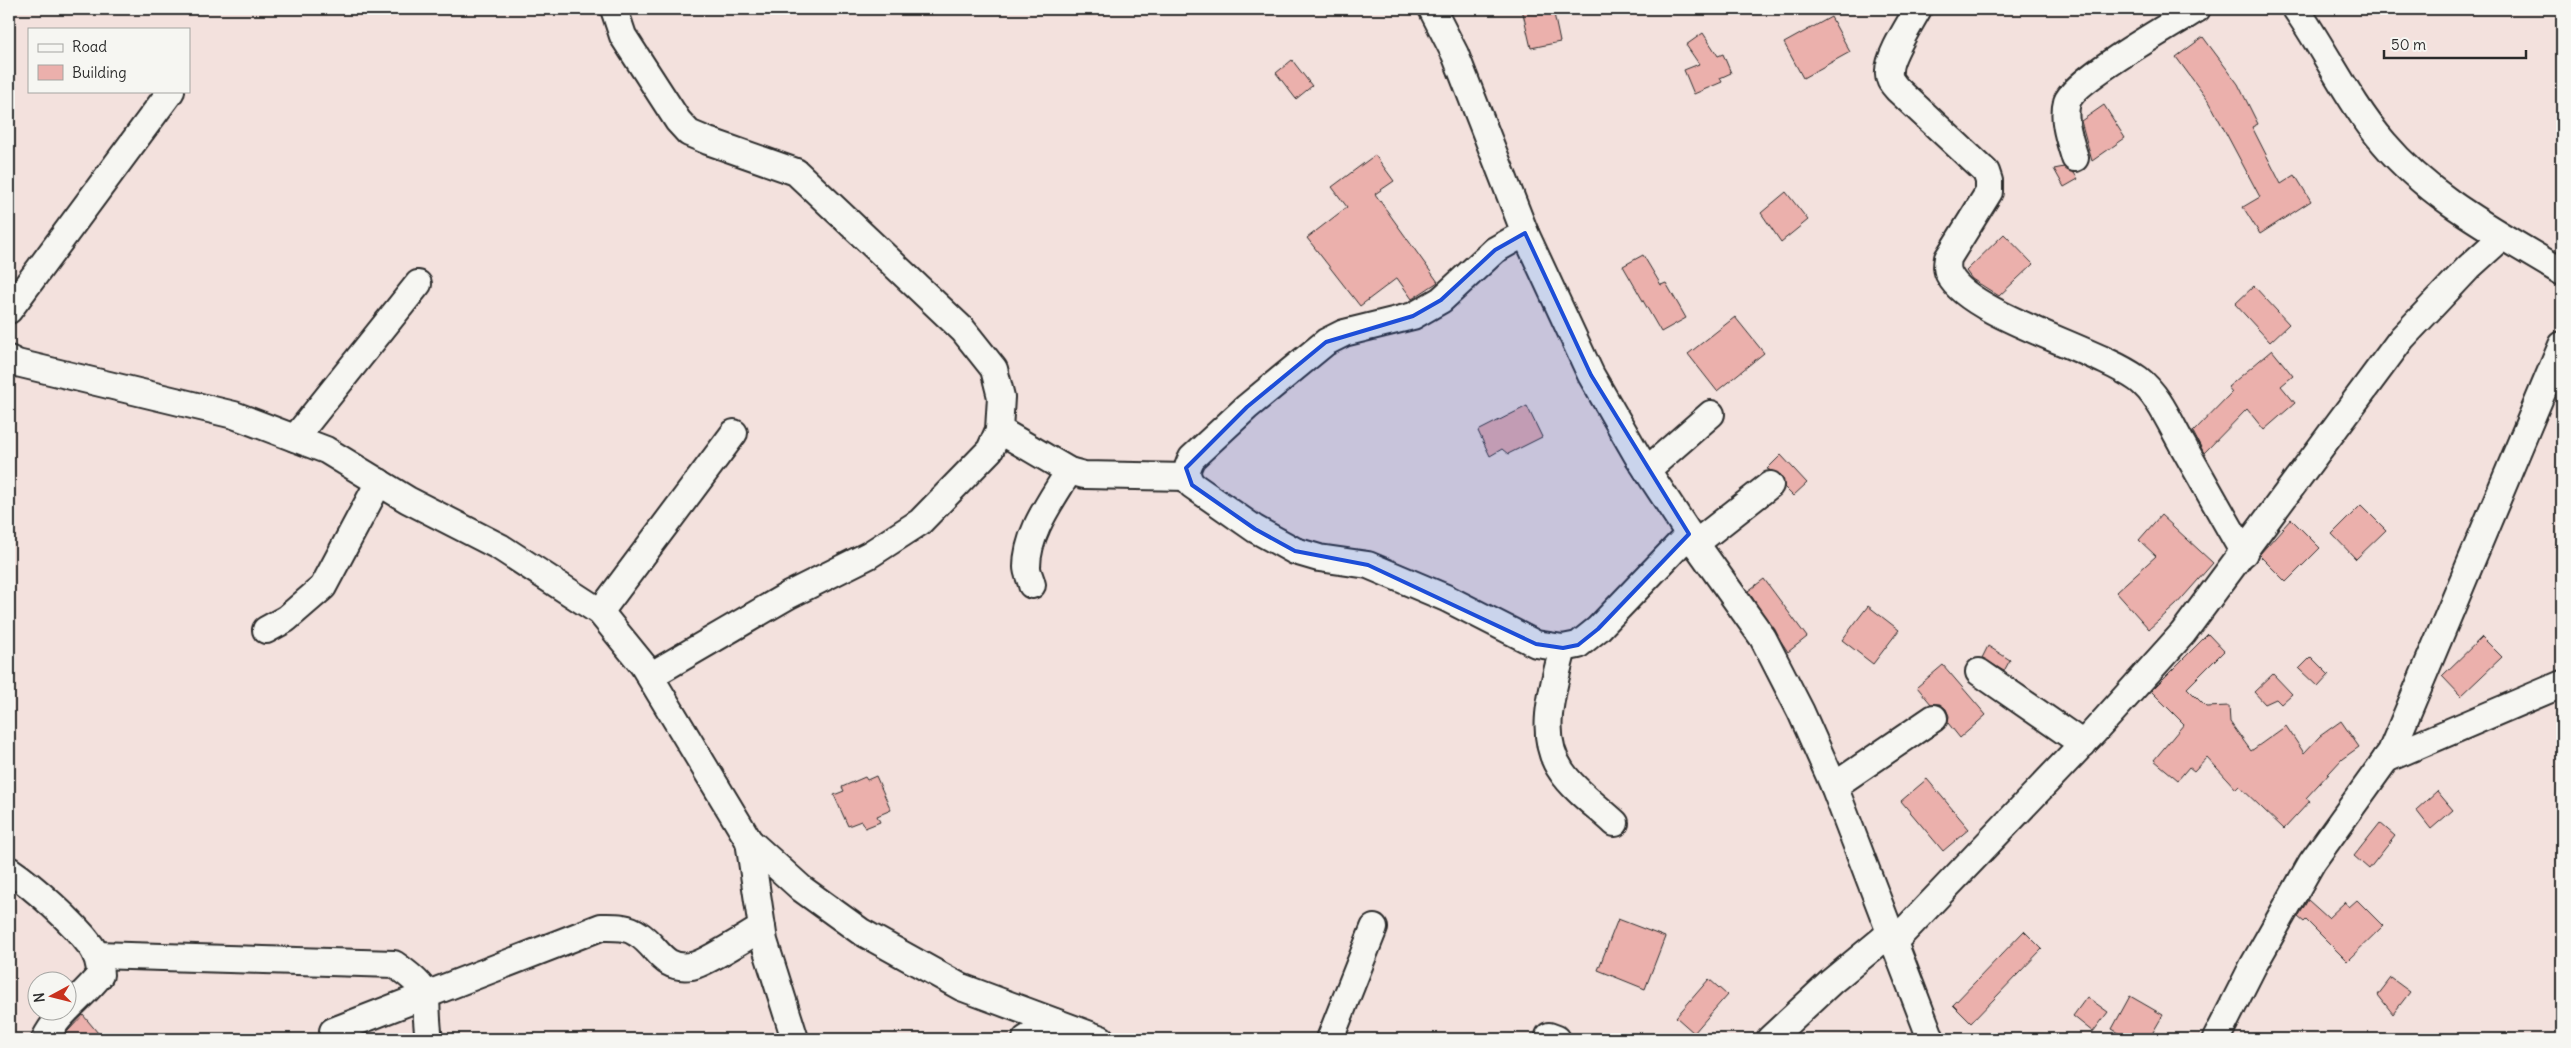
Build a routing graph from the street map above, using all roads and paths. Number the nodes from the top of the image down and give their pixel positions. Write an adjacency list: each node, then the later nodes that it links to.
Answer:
1 (614, 9): 16 (street)
2 (1432, 9): 8 (street)
3 (1918, 9): 25 (street)
4 (2197, 9): 7 (street)
5 (2296, 9): 9 (street)
6 (170, 92): 12 (street)
7 (2075, 158)
8 (1525, 233): 19 (street); 21 (street)
9 (2502, 237): 10 (street); 25 (street)
10 (2562, 272)
11 (418, 284): 18 (street)
12 (9, 310)
13 (2562, 345): 35 (street)
14 (9, 359): 18 (street)
15 (1711, 414): 19 (street)
16 (999, 430): 20 (street); 31 (street)
17 (734, 433): 27 (street)
18 (295, 438): 22 (street)
19 (1647, 470): 24 (street)
20 (1069, 471): 21 (street); 26 (street)
21 (1187, 477): 29 (street)
22 (379, 482): 27 (street); 28 (street)
23 (1770, 485): 24 (street)
24 (1692, 539): 29 (street); 36 (street)
25 (2244, 553): 34 (street)
26 (1032, 585)
27 (600, 612): 31 (street)
28 (266, 630)
29 (1564, 648): 37 (street)
30 (1979, 672): 34 (street)
31 (650, 676): 38 (street)
32 (2562, 684): 35 (street)
33 (1934, 718): 36 (street)
34 (2083, 744): 42 (street)
35 (2386, 759): 55 (street)
36 (1834, 786): 42 (street)
37 (1615, 823)
38 (749, 841): 40 (street); 45 (street)
39 (9, 870): 43 (street)
40 (762, 928): 44 (street); 49 (street)
41 (1374, 928): 52 (street)
42 (1891, 939): 53 (street); 54 (street)
43 (96, 955): 44 (street); 47 (street)
44 (427, 994): 46 (street); 48 (street)
45 (1054, 1022): 50 (street); 51 (street)
46 (333, 1031)
47 (45, 1039)
48 (429, 1039)
49 (795, 1039)
50 (1026, 1039)
51 (1101, 1039)
52 (1330, 1039)
53 (1770, 1039)
54 (1931, 1039)
55 (2216, 1039)

